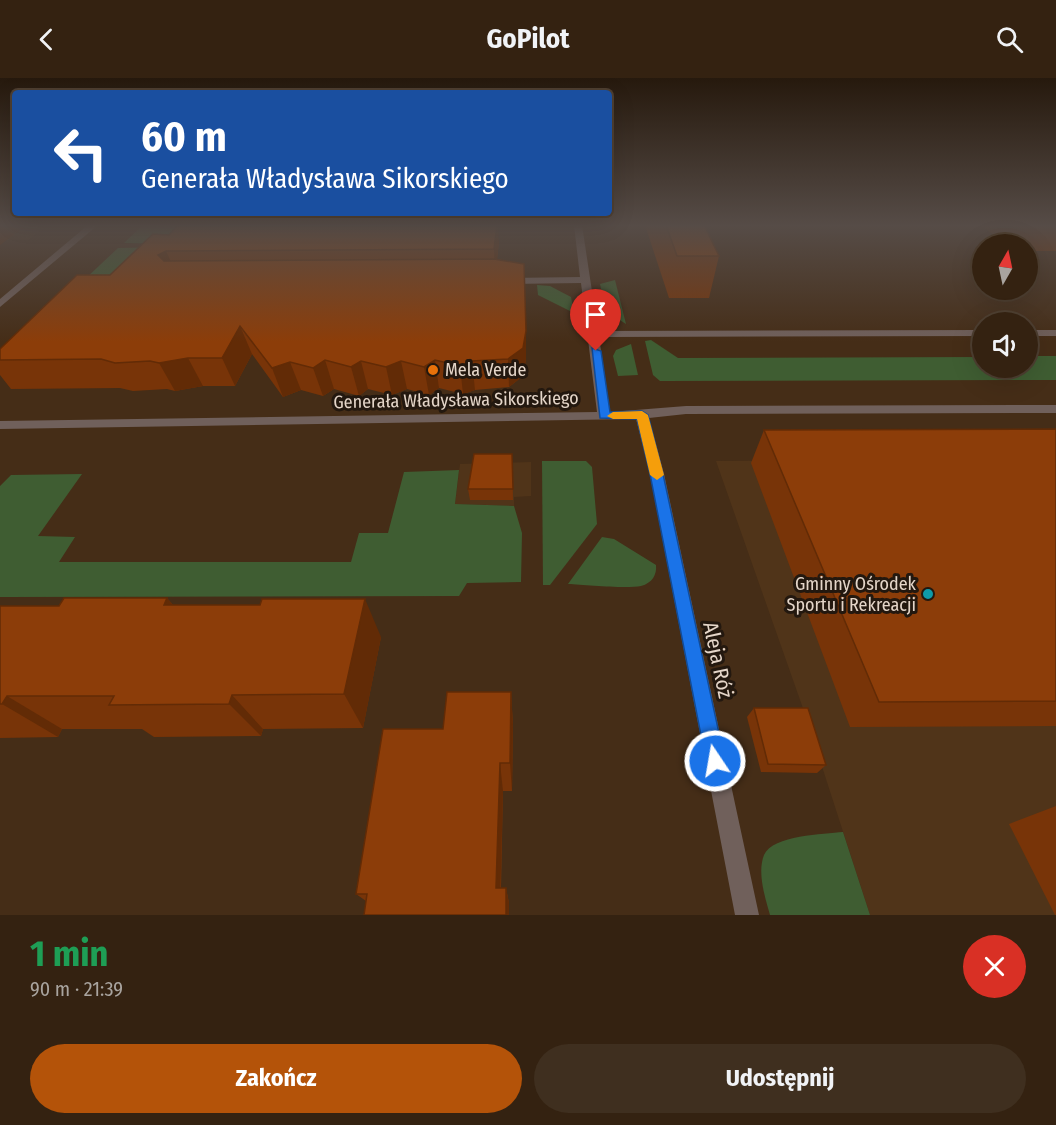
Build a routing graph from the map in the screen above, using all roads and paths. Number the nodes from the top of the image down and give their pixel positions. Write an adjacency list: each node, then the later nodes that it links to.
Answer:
1 (48, 264): 5 (street)
2 (584, 264): 3 (street)
3 (586, 280): 4 (street); 9 (street)
4 (495, 281)
5 (0, 304)
6 (972, 333): 9 (street)
7 (1038, 333): 8 (street)
8 (1056, 333)
9 (593, 334): 12 (street)
10 (1056, 409): 11 (street, Generała Władysława Sikorskiego)
11 (642, 415): 12 (street, Generała Władysława Sikorskiego); 14 (street, Aleja Róż)
12 (604, 416): 13 (street, Generała Władysława Sikorskiego)
13 (0, 425)
14 (747, 915)

